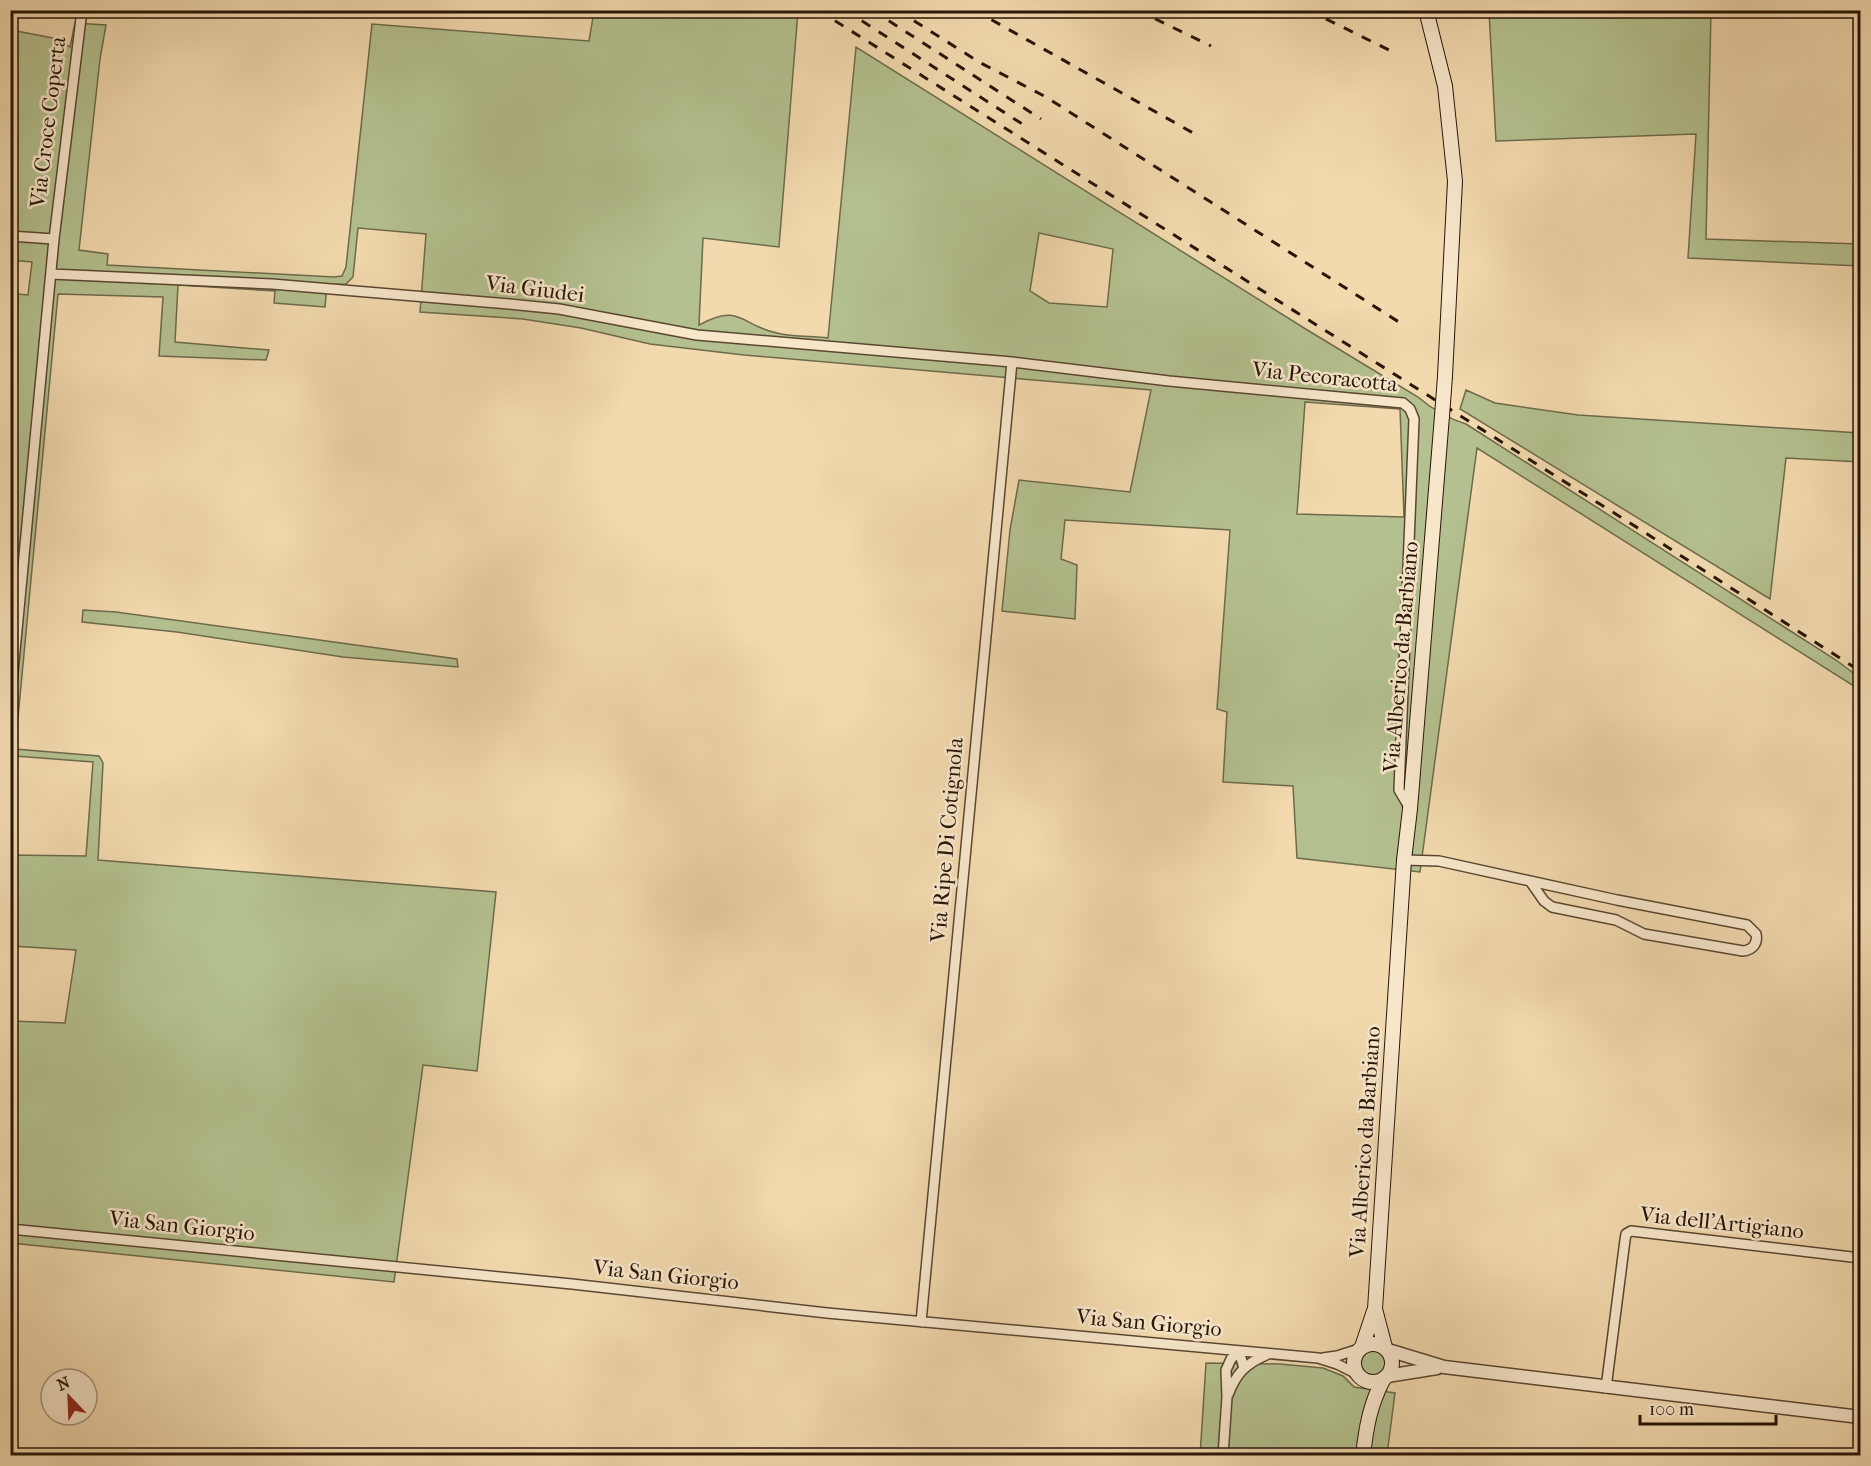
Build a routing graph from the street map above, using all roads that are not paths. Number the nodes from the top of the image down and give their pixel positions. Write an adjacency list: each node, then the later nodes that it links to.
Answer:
1 (82, 10): 4 (street, Via Croce Coperta)
2 (1426, 10): 8 (main road, Via Alberico da Barbiano, bridge)
3 (10, 236): 4 (street)
4 (54, 239): 5 (street, Via Croce Coperta)
5 (51, 274): 6 (street, Via Giudei); 7 (street, Via Croce Coperta)
6 (1012, 363): 8 (street, Via Pecoracotta); 14 (street, Via Ripe Di Cotignola)
7 (10, 704)
8 (1410, 810): 9 (main road, Via Alberico da Barbiano)
9 (1404, 860): 10 (street); 13 (main road, Via Alberico da Barbiano)
10 (1530, 881): 10 (street)
11 (10, 1229): 14 (street, Via San Giorgio)
12 (1860, 1258): 26 (street, Via dell'Artigiano)
13 (1375, 1309): 16 (main road, Via Alberico da Barbiano); 17 (main road, Via Alberico da Barbiano)
14 (921, 1322): 15 (street, Via San Giorgio)
15 (1212, 1348): 18 (street, Via San Giorgio); 23 (street)
16 (1360, 1348): 17 (main road); 20 (street, Via San Giorgio); 24 (main road)
17 (1386, 1349): 21 (street); 25 (main road)
18 (1239, 1351): 19 (street, Via San Giorgio); 22 (street); 23 (street)
19 (1270, 1354): 20 (street, Via San Giorgio); 22 (street)
20 (1318, 1358): 24 (street, Via San Giorgio)
21 (1444, 1367): 25 (street); 26 (street)
22 (1244, 1368): 27 (street)
23 (1226, 1370): 27 (street)
24 (1359, 1377): 25 (main road); 29 (main road)
25 (1385, 1378): 29 (main road)
26 (1606, 1388): 28 (street)
27 (1227, 1397): 30 (street)
28 (1859, 1415)
29 (1366, 1423): 31 (main road)
30 (1223, 1455)
31 (1363, 1455)

